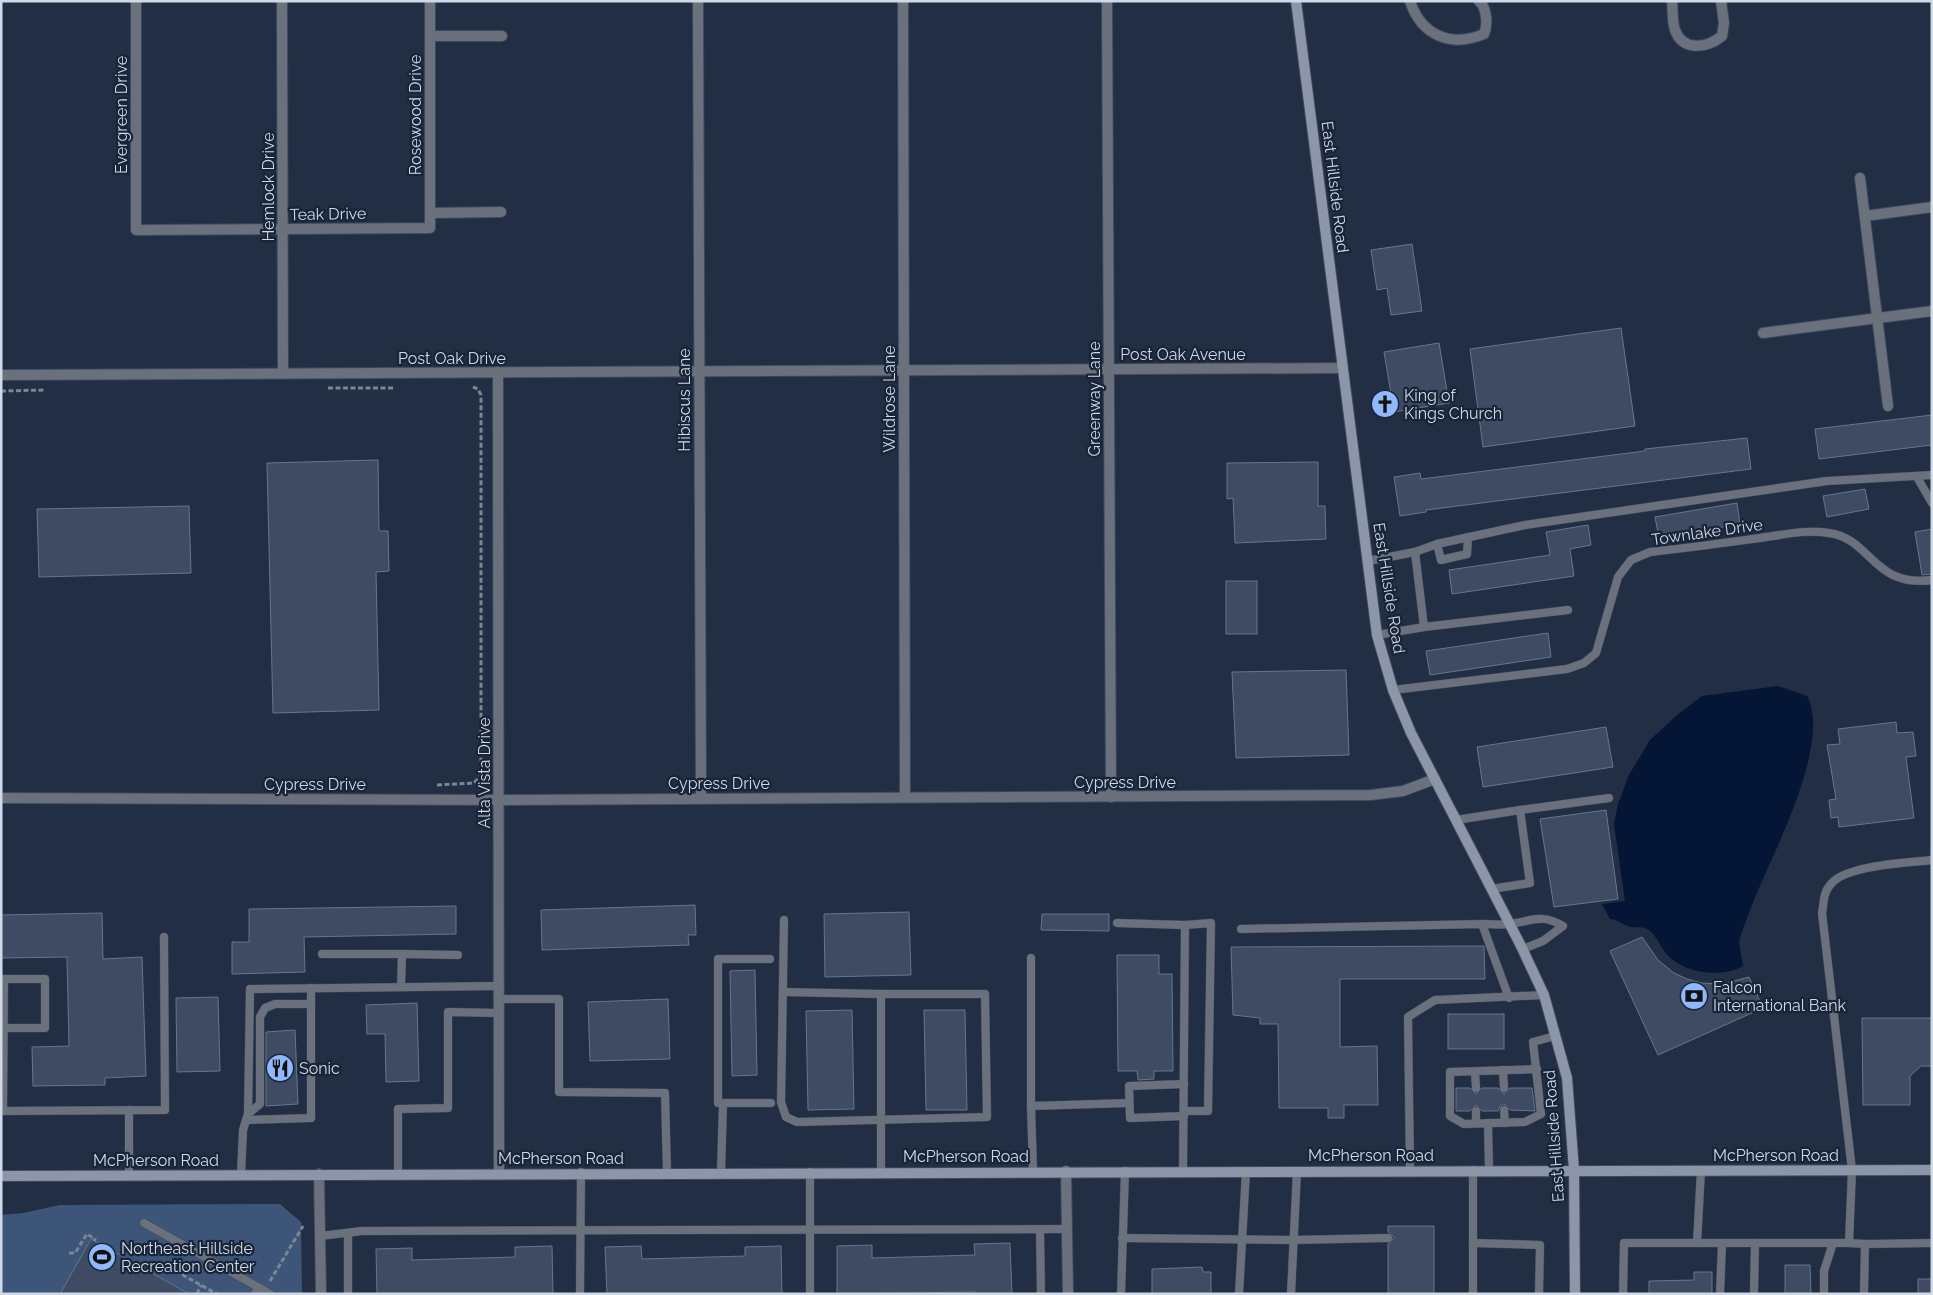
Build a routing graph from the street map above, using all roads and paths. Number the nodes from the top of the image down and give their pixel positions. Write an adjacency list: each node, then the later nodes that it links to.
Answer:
1 (136, 1): 20 (street, Evergreen Drive)
2 (282, 1): 21 (street, Hemlock Drive)
3 (430, 1): 12 (street, Rosewood Drive)
4 (698, 1): 28 (street, Hibiscus Lane)
5 (902, 1): 27 (street, Wildrose Lane)
6 (1107, 1): 26 (street, Greenway Lane)
7 (1296, 1): 25 (main road, East Hillside Road)
8 (1410, 1): 9 (street)
9 (1479, 1)
10 (1672, 1): 11 (street)
11 (1721, 1)
12 (430, 36): 13 (street); 17 (street, Rosewood Drive)
13 (502, 36)
14 (1860, 178): 18 (street)
15 (1932, 207): 18 (street)
16 (501, 212): 17 (street)
17 (430, 213): 19 (street, Rosewood Drive)
18 (1865, 216): 23 (street)
19 (430, 228): 21 (street, Teak Drive)
20 (136, 230): 21 (street, Teak Drive)
21 (283, 230): 30 (street, Hemlock Drive)
22 (1932, 311): 23 (street)
23 (1877, 318): 24 (street); 37 (street)
24 (1763, 333)
25 (1342, 368): 26 (street, Post Oak Avenue); 44 (main road, East Hillside Road)
26 (1109, 369): 27 (street, Post Oak Avenue); 53 (street, Greenway Lane)
27 (904, 370): 28 (street, Post Oak Drive); 52 (street, Wildrose Lane)
28 (699, 371): 29 (street, Post Oak Drive); 55 (street, Hibiscus Lane)
29 (498, 372): 30 (street, Post Oak Drive); 57 (street, Alta Vista Drive)
30 (283, 373): 31 (street, Post Oak Drive)
31 (1, 375)
32 (471, 386): 51 (path)
33 (326, 388): 34 (path)
34 (402, 388)
35 (47, 390): 36 (path)
36 (1, 391)
37 (1888, 406)
38 (1932, 475): 39 (lane)
39 (1917, 477): 40 (lane); 41 (lane)
40 (1932, 503)
41 (1468, 537): 42 (lane); 42 (lane)
42 (1437, 544): 43 (lane)
43 (1416, 552): 44 (lane); 47 (lane)
44 (1368, 561): 48 (main road, East Hillside Road)
45 (1932, 580): 49 (lane, Townlake Drive)
46 (1568, 610): 47 (lane)
47 (1424, 627): 48 (lane)
48 (1377, 635): 49 (main road, East Hillside Road)
49 (1393, 690): 50 (main road, East Hillside Road)
50 (1435, 778): 53 (street, Cypress Drive); 59 (main road, East Hillside Road)
51 (462, 785)
52 (905, 797): 53 (street, Cypress Drive); 55 (street, Cypress Drive)
53 (1111, 797)
54 (1, 798): 57 (street, Cypress Drive)
55 (701, 798): 57 (street, Cypress Drive)
56 (1609, 798): 58 (lane)
57 (499, 800): 76 (street, Alta Vista Drive)
58 (1520, 810): 59 (lane); 61 (lane)
59 (1456, 820): 61 (main road, East Hillside Road)
60 (1932, 860): 114 (lane)
61 (1491, 889): 65 (main road, East Hillside Road)
62 (784, 920): 79 (lane)
63 (1117, 924): 66 (lane)
64 (1482, 924): 65 (lane); 67 (lane); 83 (lane)
65 (1509, 924): 69 (main road, East Hillside Road); 69 (lane)
66 (1185, 925): 91 (lane); 102 (lane)
67 (1242, 929)
68 (164, 937): 98 (lane)
69 (1522, 949): 81 (main road, East Hillside Road)
70 (322, 954): 71 (lane)
71 (402, 954): 72 (lane); 77 (lane)
72 (458, 955)
73 (1031, 958): 97 (lane)
74 (770, 959): 96 (lane)
75 (2, 979): 86 (lane); 86 (lane)
76 (499, 986): 77 (lane); 82 (street, Alta Vista Drive)
77 (401, 987): 78 (lane)
78 (311, 988): 84 (lane); 103 (lane)
79 (783, 992): 80 (lane); 104 (lane)
80 (881, 994): 104 (lane); 104 (lane)
81 (1544, 995): 83 (lane); 87 (main road, East Hillside Road)
82 (498, 998): 85 (street, Alta Vista Drive); 123 (lane)
83 (1509, 998): 109 (lane)
84 (311, 1004): 103 (lane); 103 (lane)
85 (499, 1013): 126 (lane); 127 (street, Alta Vista Drive)
86 (4, 1028): 100 (lane)
87 (1555, 1036): 88 (lane); 112 (main road, East Hillside Road)
88 (1537, 1069): 89 (lane); 106 (lane)
89 (1503, 1070): 90 (lane); 93 (lane)
90 (1475, 1072): 92 (lane); 107 (lane)
91 (1184, 1084): 94 (lane); 102 (lane)
92 (1476, 1088)
93 (1504, 1088)
94 (1129, 1102): 97 (lane); 102 (lane)
95 (771, 1103): 96 (lane)
96 (723, 1104): 124 (lane)
97 (1031, 1106): 117 (lane)
98 (129, 1110): 100 (lane); 130 (lane)
99 (1504, 1110): 106 (lane)
100 (2, 1111)
101 (1476, 1111): 107 (lane)
102 (1184, 1114): 120 (lane)
103 (247, 1117): 128 (lane)
104 (881, 1121): 116 (lane)
105 (1488, 1123): 106 (lane); 107 (lane); 111 (lane)
106 (1505, 1123)
107 (1476, 1124)
108 (1297, 1170): 109 (main road, McPherson Road); 121 (main road, McPherson Road); 143 (lane)
109 (1410, 1170): 110 (main road, McPherson Road)
110 (1473, 1170): 111 (main road, McPherson Road); 145 (lane)
111 (1488, 1170): 112 (main road, McPherson Road)
112 (1574, 1170): 113 (main road, McPherson Road); 172 (main road, East Hillside Road)
113 (1701, 1170): 114 (main road, McPherson Road); 146 (lane)
114 (1852, 1170): 115 (main road, McPherson Road); 150 (lane)
115 (1932, 1170)
116 (880, 1171): 117 (main road, McPherson Road); 125 (main road, McPherson Road)
117 (1033, 1171): 118 (main road, McPherson Road)
118 (1066, 1171): 119 (main road, McPherson Road); 134 (street)
119 (1125, 1171): 120 (main road, McPherson Road); 140 (lane)
120 (1183, 1171): 121 (main road, McPherson Road)
121 (1246, 1171): 142 (lane)
122 (581, 1172): 123 (main road, McPherson Road); 127 (main road, McPherson Road); 135 (lane)
123 (667, 1172): 124 (main road, McPherson Road)
124 (721, 1172): 125 (main road, McPherson Road)
125 (810, 1172): 136 (lane)
126 (398, 1173): 127 (main road, McPherson Road); 129 (main road, McPherson Road)
127 (499, 1173)
128 (241, 1174): 129 (main road, McPherson Road); 130 (main road, McPherson Road)
129 (320, 1174): 139 (street)
130 (129, 1175): 131 (main road, McPherson Road)
131 (1, 1176)
132 (144, 1223): 157 (lane)
133 (303, 1226): 155 (path)
134 (1067, 1229): 137 (lane); 166 (street)
135 (581, 1230): 136 (lane); 138 (lane); 163 (lane)
136 (810, 1230): 137 (lane); 164 (lane)
137 (1040, 1230): 165 (lane)
138 (348, 1233): 139 (lane); 162 (lane)
139 (320, 1236): 161 (street)
140 (1122, 1238): 142 (lane); 167 (lane)
141 (1388, 1238): 143 (lane)
142 (1243, 1240): 143 (lane); 168 (lane)
143 (1293, 1240): 169 (lane)
144 (94, 1241): 153 (path)
145 (1473, 1243): 170 (lane); 171 (lane)
146 (1697, 1243): 147 (lane); 173 (lane)
147 (1722, 1243): 148 (lane); 174 (lane)
148 (1755, 1243): 149 (lane); 175 (lane)
149 (1833, 1243): 150 (lane); 176 (lane)
150 (1849, 1243): 152 (lane)
151 (1932, 1243): 152 (lane)
152 (1865, 1244): 177 (lane)
153 (69, 1253)
154 (152, 1273): 156 (path)
155 (269, 1282)
156 (201, 1286): 158 (path); 159 (path)
157 (257, 1290): 160 (lane)
158 (197, 1294)
159 (217, 1294)
160 (270, 1294)
161 (321, 1294)
162 (348, 1294)
163 (580, 1294)
164 (810, 1294)
165 (1041, 1294)
166 (1068, 1294)
167 (1121, 1294)
168 (1239, 1294)
169 (1291, 1294)
170 (1473, 1294)
171 (1539, 1294)
172 (1575, 1294)
173 (1623, 1294)
174 (1720, 1294)
175 (1754, 1294)
176 (1824, 1294)
177 (1864, 1294)

